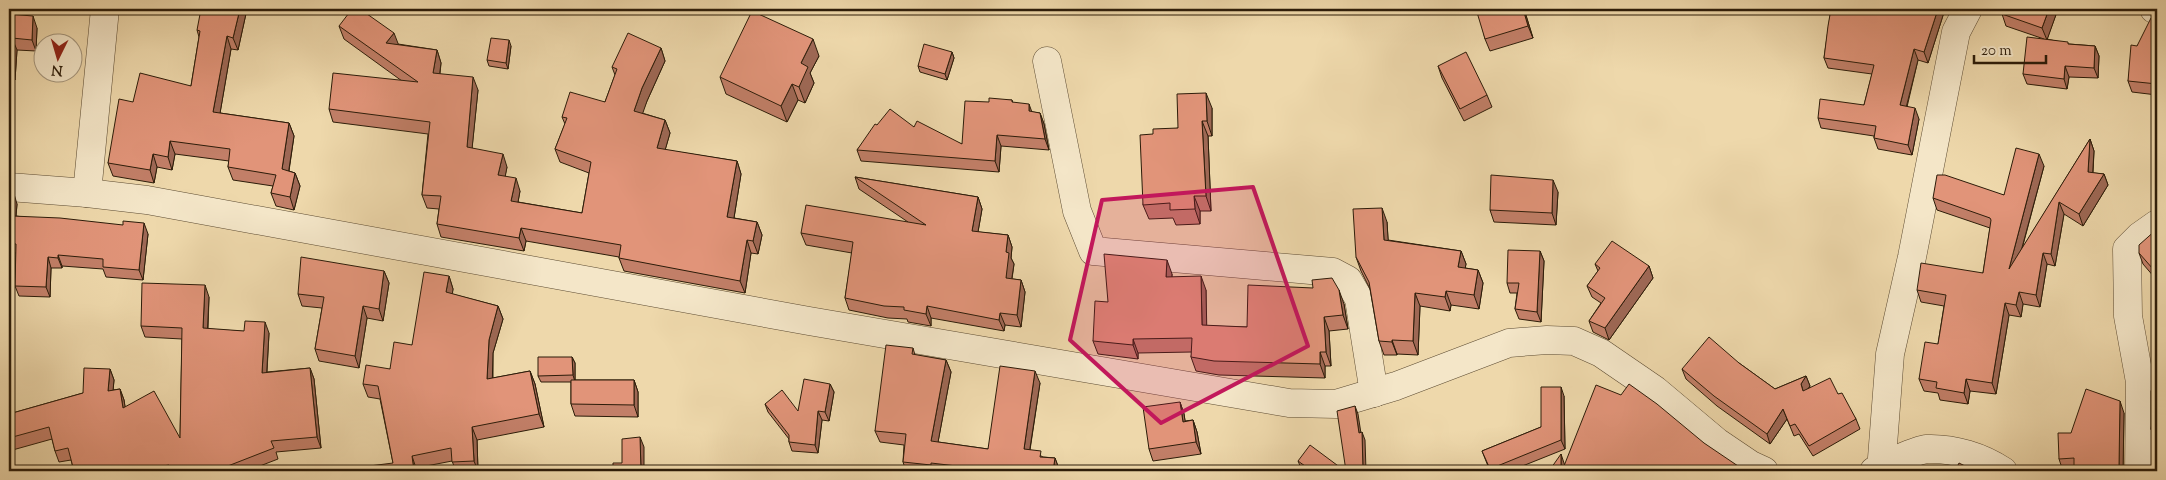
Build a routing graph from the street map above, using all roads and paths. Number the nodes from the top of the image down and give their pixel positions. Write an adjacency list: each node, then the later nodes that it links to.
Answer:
1 (105, 9): 5 (street)
2 (1968, 9): 8 (street)
3 (1047, 61): 7 (street)
4 (9, 187): 5 (street)
5 (86, 193): 7 (street)
6 (2157, 224): 11 (street)
7 (1374, 392): 9 (street)
8 (1879, 470): 10 (street)
9 (1764, 471)
10 (2004, 471)
11 (2139, 471)

